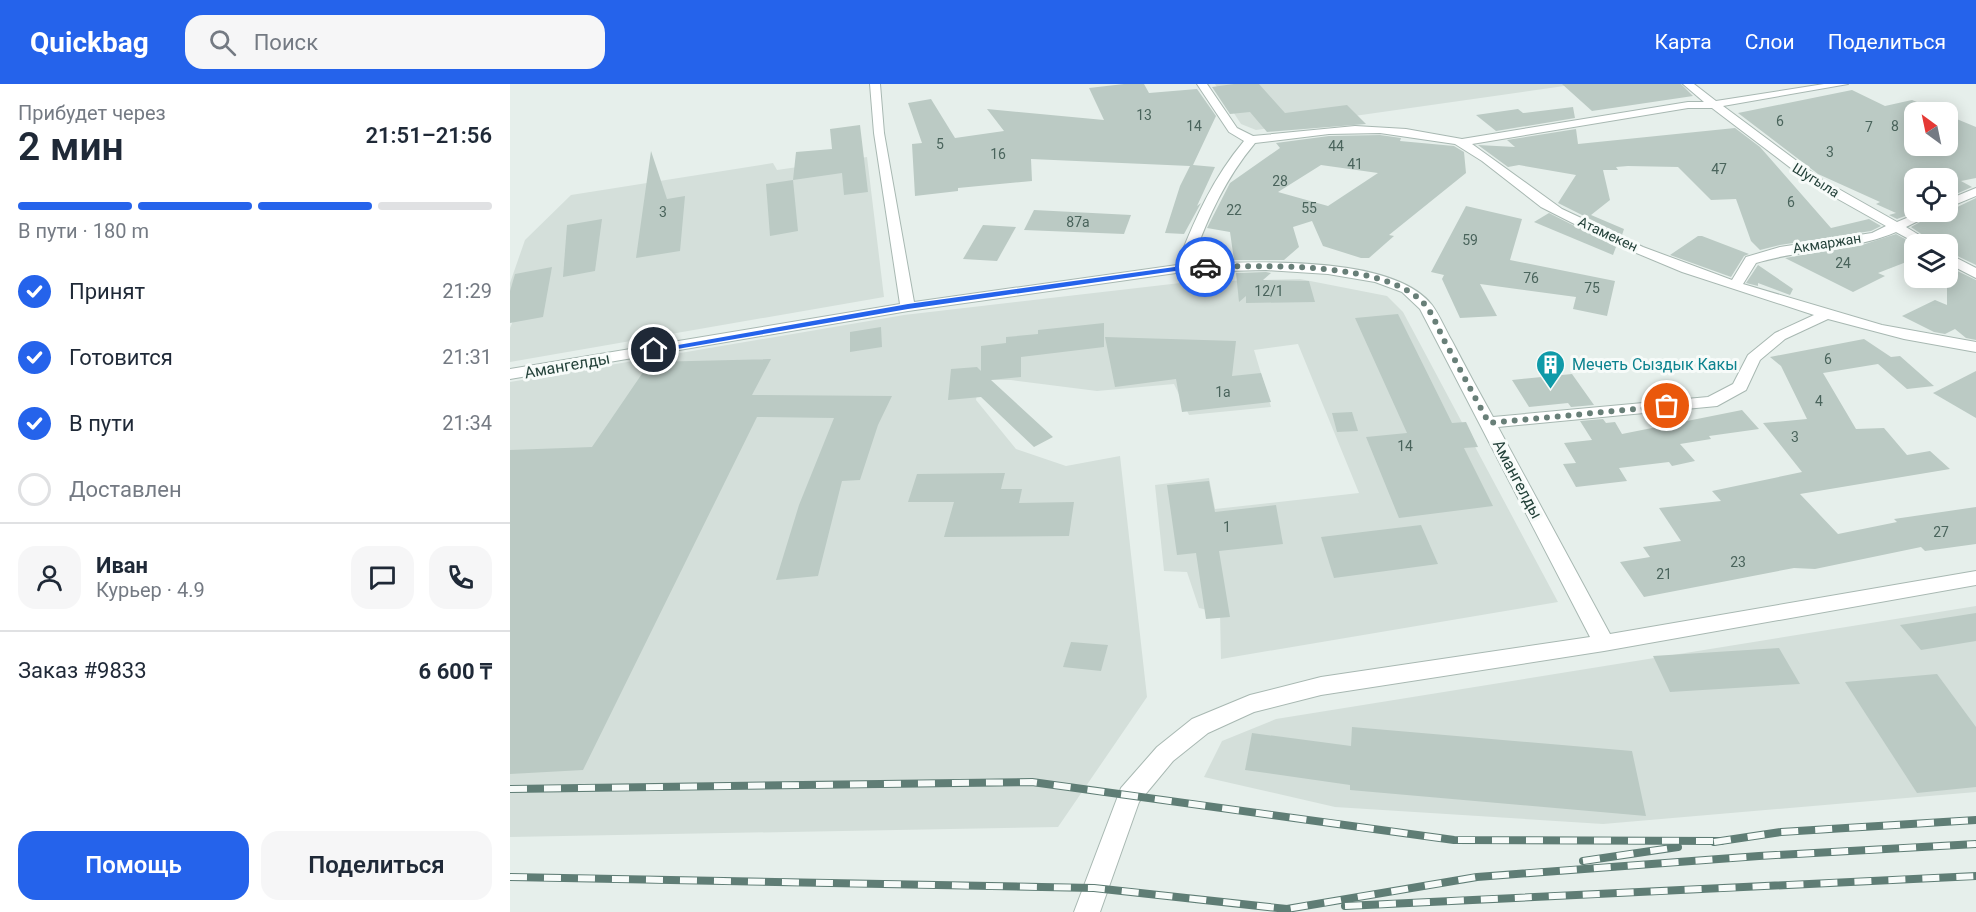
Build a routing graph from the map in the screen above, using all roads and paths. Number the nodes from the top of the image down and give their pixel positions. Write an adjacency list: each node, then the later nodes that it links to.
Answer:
1 (876, 84): 17 (street)
2 (1202, 84): 6 (street)
3 (1688, 84): 5 (street, Шугыла)
4 (1843, 84): 5 (street)
5 (1712, 105): 7 (street); 11 (street, Шугыла)
6 (1251, 140): 7 (street, Атамекен); 14 (street)
7 (1461, 142): 16 (street, Атамекен)
8 (1976, 192): 9 (street)
9 (1958, 199)
10 (1906, 222): 11 (street, Акмаржан)
11 (1897, 226): 12 (street, Шугыла); 16 (street, Акмаржан)
12 (1910, 234)
13 (1958, 263): 15 (street)
14 (1182, 268): 17 (street, Амангелды); 21 (street, Амангелды)
15 (1976, 274)
16 (1735, 286): 18 (street, Атамекен)
17 (908, 307): 20 (street, Амангелды)
18 (1827, 314): 19 (street, Атамекен); 21 (street)
19 (1976, 347)
20 (510, 374)
21 (1489, 423): 23 (street, Амангелды)
22 (1976, 578): 23 (street)
23 (1604, 644): 24 (street)
24 (1087, 912)

